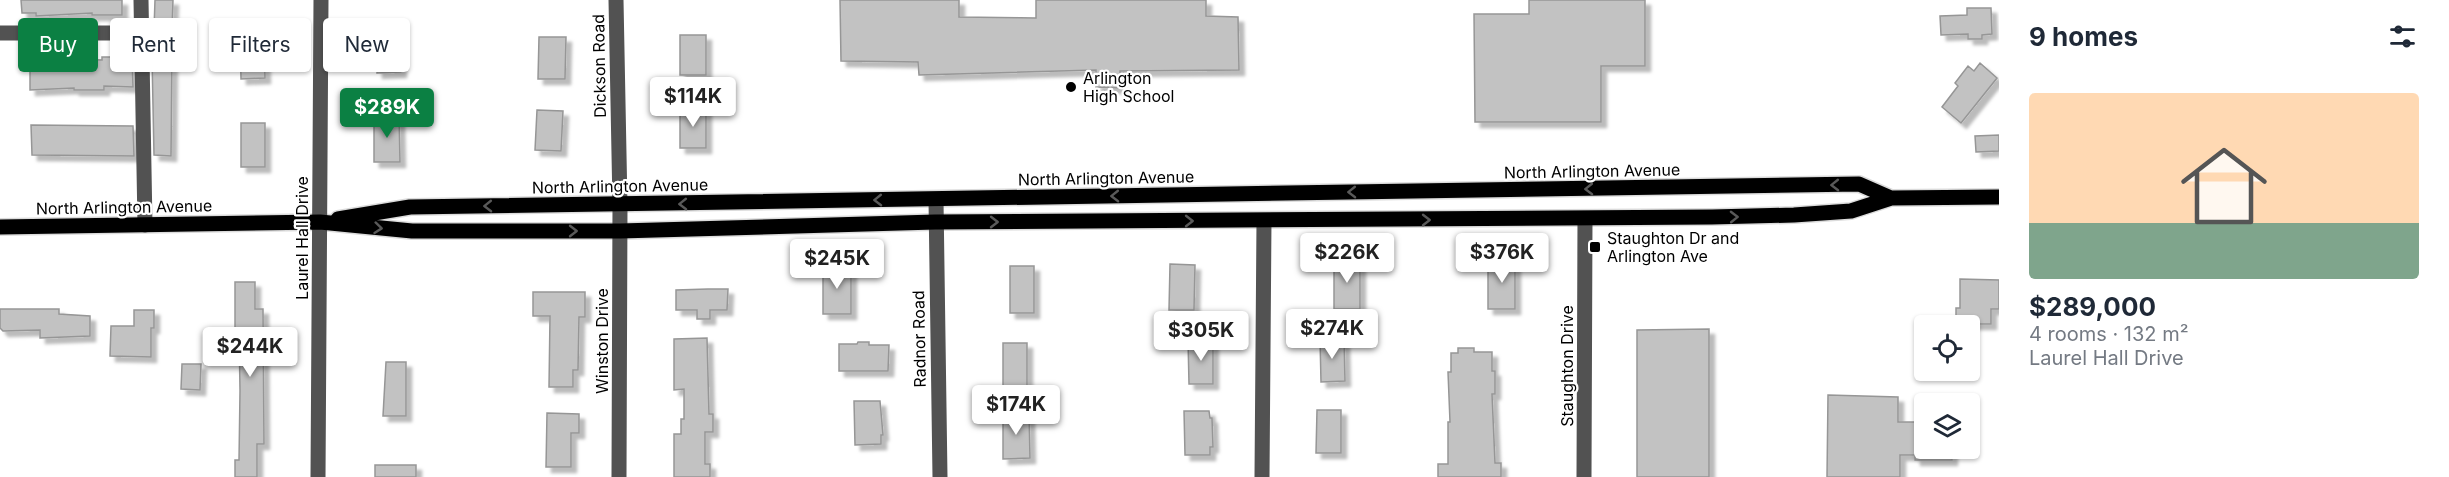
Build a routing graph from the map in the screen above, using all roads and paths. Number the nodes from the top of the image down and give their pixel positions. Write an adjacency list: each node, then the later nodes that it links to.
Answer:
1 (141, 0): 4 (street)
2 (321, 0): 14 (street, Laurel Hall Drive)
3 (616, 0): 11 (street, Dickson Road)
4 (141, 18)
5 (0, 33): 6 (street)
6 (110, 33)
7 (142, 72): 16 (street)
8 (1999, 197): 9 (main road, North Arlington Avenue)
9 (1891, 198): 10 (main road, North Arlington Avenue, one-way to 10); 12 (main road, North Arlington Avenue, one-way to 9)
10 (936, 200): 11 (main road, North Arlington Avenue, one-way to 11); 15 (street, Radnor Road)
11 (620, 204): 14 (main road, North Arlington Avenue, one-way to 14); 18 (street, Winston Drive)
12 (1585, 219): 13 (main road, North Arlington Avenue, one-way to 12); 23 (street, Staughton Drive)
13 (1264, 221): 15 (main road, North Arlington Avenue, one-way to 13); 22 (street)
14 (320, 222): 16 (main road, North Arlington Avenue); 18 (main road, North Arlington Avenue, one-way to 18); 19 (street, Laurel Hall Drive)
15 (935, 222): 18 (main road, North Arlington Avenue); 21 (street, Radnor Road)
16 (145, 225): 17 (main road, North Arlington Avenue)
17 (0, 227)
18 (620, 231): 20 (street, Winston Drive)
19 (318, 477)
20 (619, 477)
21 (940, 477)
22 (1262, 477)
23 (1584, 477)

